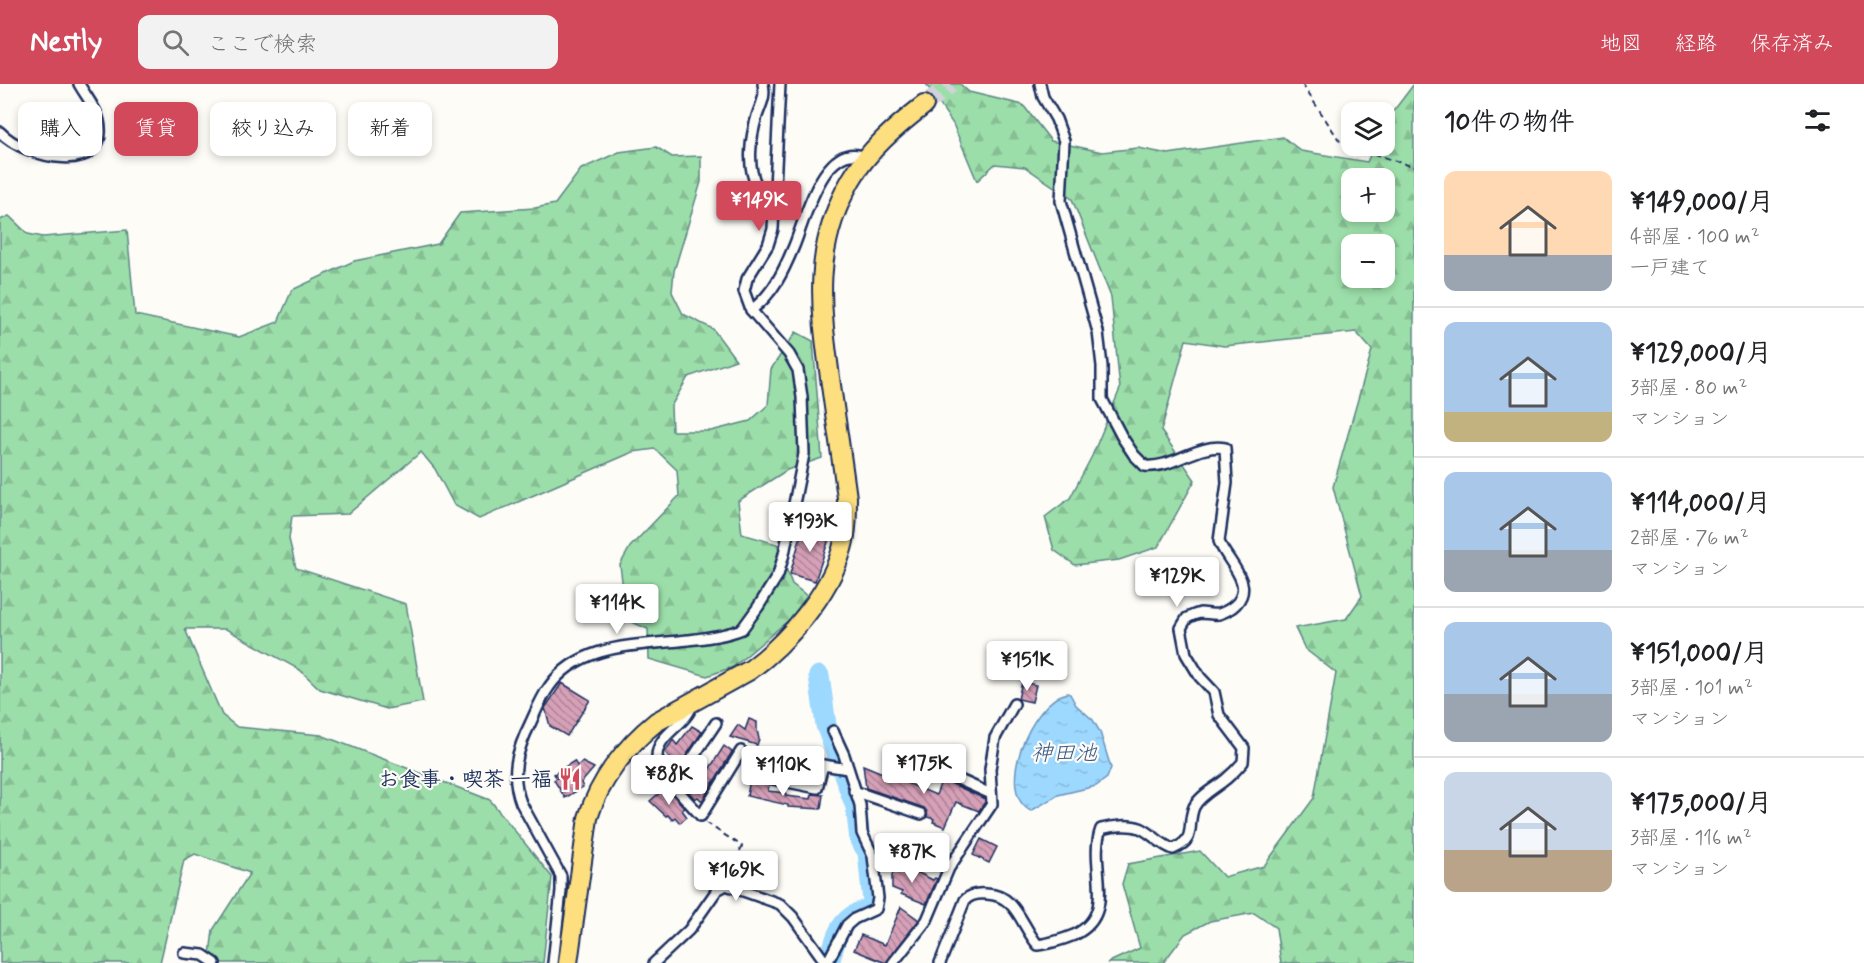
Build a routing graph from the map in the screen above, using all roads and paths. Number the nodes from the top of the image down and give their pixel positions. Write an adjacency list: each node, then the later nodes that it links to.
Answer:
1 (79, 84): 7 (street)
2 (763, 84): 10 (street)
3 (780, 84): 10 (street)
4 (1040, 84): 33 (street)
5 (1302, 84): 9 (path)
6 (924, 105): 8 (highway)
7 (0, 132)
8 (867, 158): 11 (street); 12 (highway)
9 (1414, 167)
10 (774, 209): 11 (street)
11 (751, 310): 28 (street)
12 (693, 700): 20 (street); 29 (highway)
13 (1014, 704): 22 (street)
14 (716, 723): 20 (street)
15 (833, 731): 17 (street)
16 (741, 751): 24 (street)
17 (848, 769): 19 (street); 21 (street)
18 (944, 773): 22 (street)
19 (758, 776)
20 (674, 786): 24 (street)
21 (854, 791): 23 (street); 31 (street)
22 (991, 794): 32 (street)
23 (921, 814)
24 (701, 816): 25 (path)
25 (726, 885): 30 (street); 31 (street)
26 (184, 954): 27 (street)
27 (215, 963)
28 (553, 963)
29 (568, 963)
30 (654, 963)
31 (826, 963)
32 (893, 963)
33 (940, 963)

